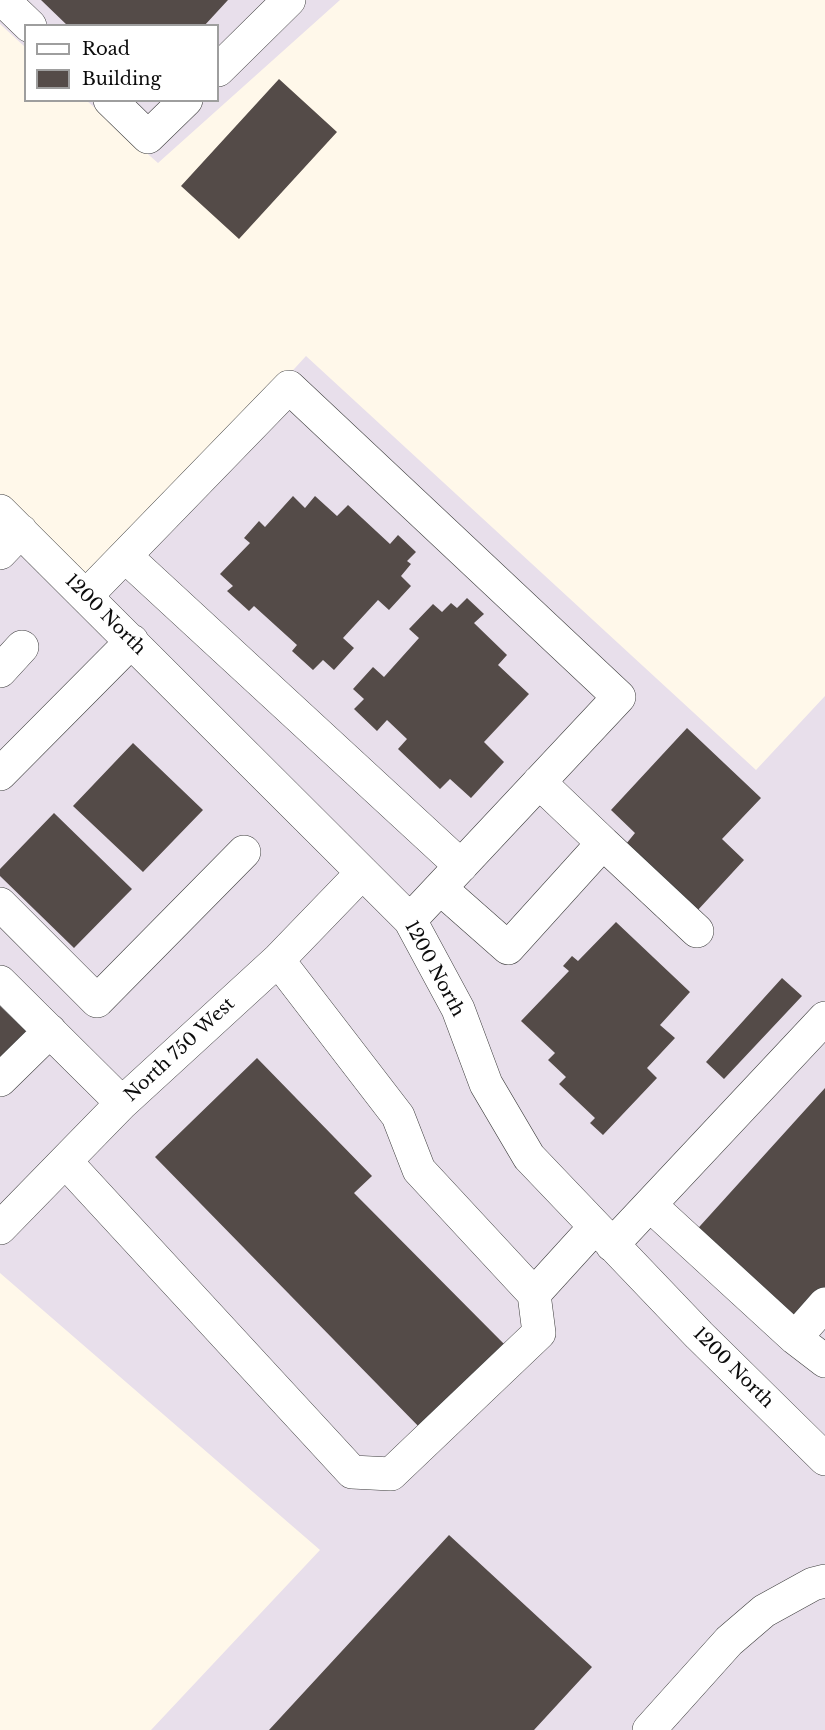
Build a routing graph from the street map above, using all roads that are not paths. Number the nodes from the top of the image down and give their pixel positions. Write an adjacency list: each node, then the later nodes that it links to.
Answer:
1 (3, 0): 3 (street)
2 (289, 0): 4 (street)
3 (28, 24)
4 (219, 69)
5 (112, 102): 6 (street)
6 (184, 102)
7 (7, 532): 9 (street, 1200 North)
8 (125, 556): 9 (street); 12 (street); 16 (street)
9 (86, 596): 10 (street, 1200 North)
10 (132, 641): 11 (street); 15 (street, 1200 North)
11 (0, 774)
12 (539, 782): 13 (street); 16 (street)
13 (603, 843): 16 (street); 19 (street)
14 (244, 852): 17 (street)
15 (362, 873): 18 (street, 1200 North); 20 (street, North 750 West)
16 (451, 877): 18 (street)
17 (0, 904)
18 (410, 920): 29 (street, 1200 North)
19 (697, 931)
20 (278, 960): 25 (street, North 750 West); 30 (street)
21 (0, 981): 23 (street)
22 (825, 1018): 27 (street)
23 (50, 1030): 24 (street); 25 (street)
24 (0, 1080)
25 (122, 1103): 26 (street, North 750 West)
26 (66, 1162): 28 (street, North 750 West); 30 (street)
27 (650, 1205): 29 (street); 32 (street)
28 (0, 1228)
29 (603, 1236): 30 (street); 34 (street, 1200 North)
30 (534, 1294)
31 (825, 1304): 32 (street)
32 (795, 1338): 33 (street)
33 (825, 1361)
34 (825, 1459)
35 (825, 1581): 36 (street)
36 (649, 1730)

